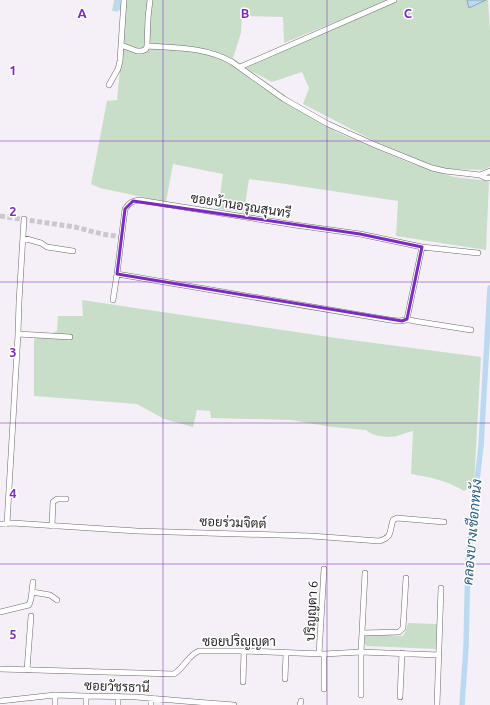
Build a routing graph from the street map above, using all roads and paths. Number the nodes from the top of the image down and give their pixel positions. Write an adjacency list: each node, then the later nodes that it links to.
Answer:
1 (124, 0): 4 (street)
2 (150, 0): 5 (street)
3 (394, 0): 6 (street)
4 (121, 45): 5 (street); 7 (street)
5 (147, 46): 6 (street)
6 (240, 67): 8 (street)
7 (109, 85)
8 (486, 175)
9 (24, 219): 10 (street)
10 (23, 238): 12 (street); 18 (street)
11 (422, 247): 13 (street, ซอยบ้านอรุณสุนทรี); 14 (street, ซอยบ้านอรุณสุนทรี); 16 (street)
12 (74, 251)
13 (478, 253)
14 (117, 274): 15 (street, ซอยบ้านอรุณสุนทรี); 16 (street)
15 (113, 300)
16 (407, 318): 17 (street)
17 (471, 330)
18 (18, 334): 19 (street); 23 (street)
19 (70, 337)
20 (66, 499): 24 (street)
21 (444, 522): 24 (street, ซอยร่วมจิตต์)
22 (0, 524): 23 (street, ซอยร่วมจิตต์)
23 (7, 524): 24 (street, ซอยร่วมจิตต์)
24 (52, 526)
25 (324, 569): 39 (street, ปริญญดา 6)
26 (365, 573): 34 (street)
27 (406, 578): 34 (street)
28 (33, 582): 30 (street)
29 (441, 588): 40 (street)
30 (32, 592): 31 (street); 32 (street)
31 (57, 600)
32 (0, 612)
33 (31, 616): 42 (street)
34 (363, 633): 36 (street)
35 (244, 651): 37 (street, ซอยปริญญดา); 42 (street, ซอยปริญญดา); 44 (street)
36 (361, 652): 38 (street, ซอยปริญญดา); 39 (street, ซอยปริญญดา); 47 (street)
37 (286, 653): 39 (street, ซอยปริญญดา); 43 (street)
38 (402, 653): 40 (street, ซอยปริญญดา); 50 (street)
39 (322, 654): 45 (street, ปริญญดา 6)
40 (439, 655): 60 (street)
41 (0, 669): 42 (street, ซอยปริญญดา)
42 (27, 670)
43 (285, 679)
44 (243, 682)
45 (324, 689)
46 (54, 695): 48 (street, ซอยวัชรธานี); 52 (street, ซอยวัชรธานี); 55 (street)
47 (361, 695)
48 (86, 696): 49 (street, ซอยวัชรธานี); 56 (street)
49 (118, 696): 51 (street, ซอยวัชรธานี); 57 (street)
50 (400, 697)
51 (151, 698): 53 (street, ซอยวัชรธานี); 58 (street)
52 (0, 701)
53 (183, 703): 54 (street, ซอยวัชรธานี)
54 (215, 704): 59 (street, ซอยวัชรธานี)
55 (55, 705)
56 (86, 705)
57 (118, 705)
58 (151, 705)
59 (234, 705)
60 (437, 705)

